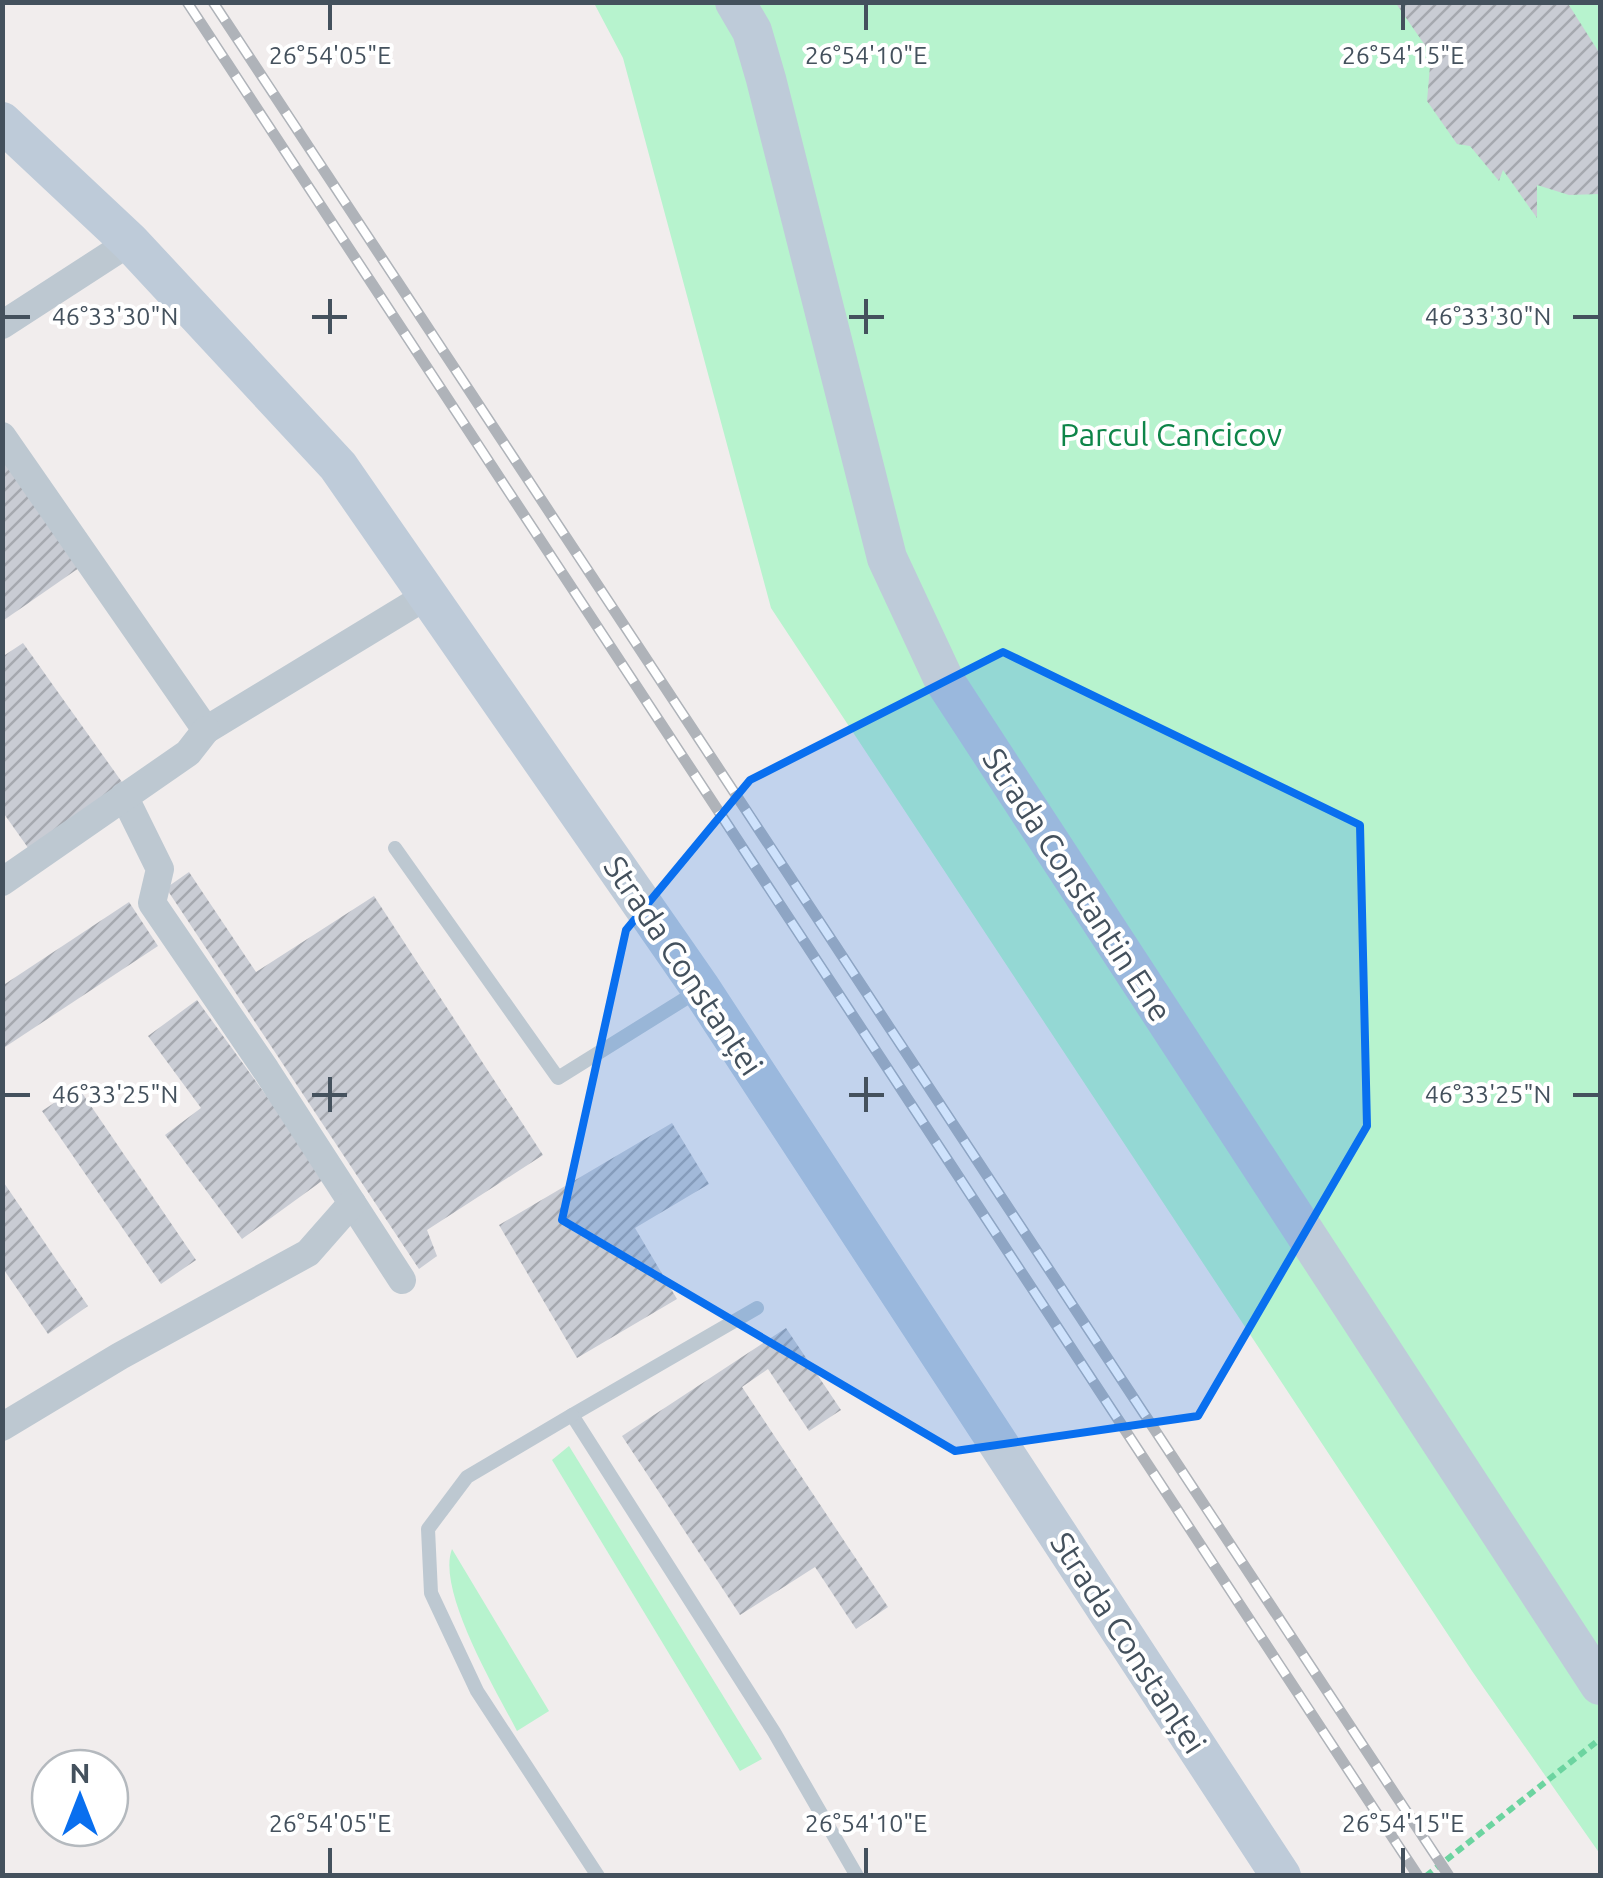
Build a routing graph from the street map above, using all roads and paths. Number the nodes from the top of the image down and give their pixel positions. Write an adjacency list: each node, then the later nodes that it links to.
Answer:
1 (735, 2): 17 (street, Strada Constantin Ene)
2 (2, 122): 3 (street, Strada Constanței)
3 (130, 242): 4 (street); 6 (street, Strada Constanței)
4 (2, 325)
5 (2, 436): 7 (street)
6 (428, 595): 7 (street); 11 (street, Strada Constanței)
7 (206, 730): 8 (street)
8 (124, 796): 10 (street); 12 (street)
9 (396, 848): 11 (lane)
10 (2, 882)
11 (701, 988): 21 (street, Strada Constanței)
12 (352, 1203): 13 (street); 16 (street)
13 (402, 1280)
14 (758, 1308): 15 (lane)
15 (572, 1415): 19 (lane); 20 (lane)
16 (2, 1427)
17 (1600, 1685)
18 (1600, 1739): 22 (path)
19 (598, 1876)
20 (857, 1876)
21 (1280, 1876)
22 (1426, 1876)

